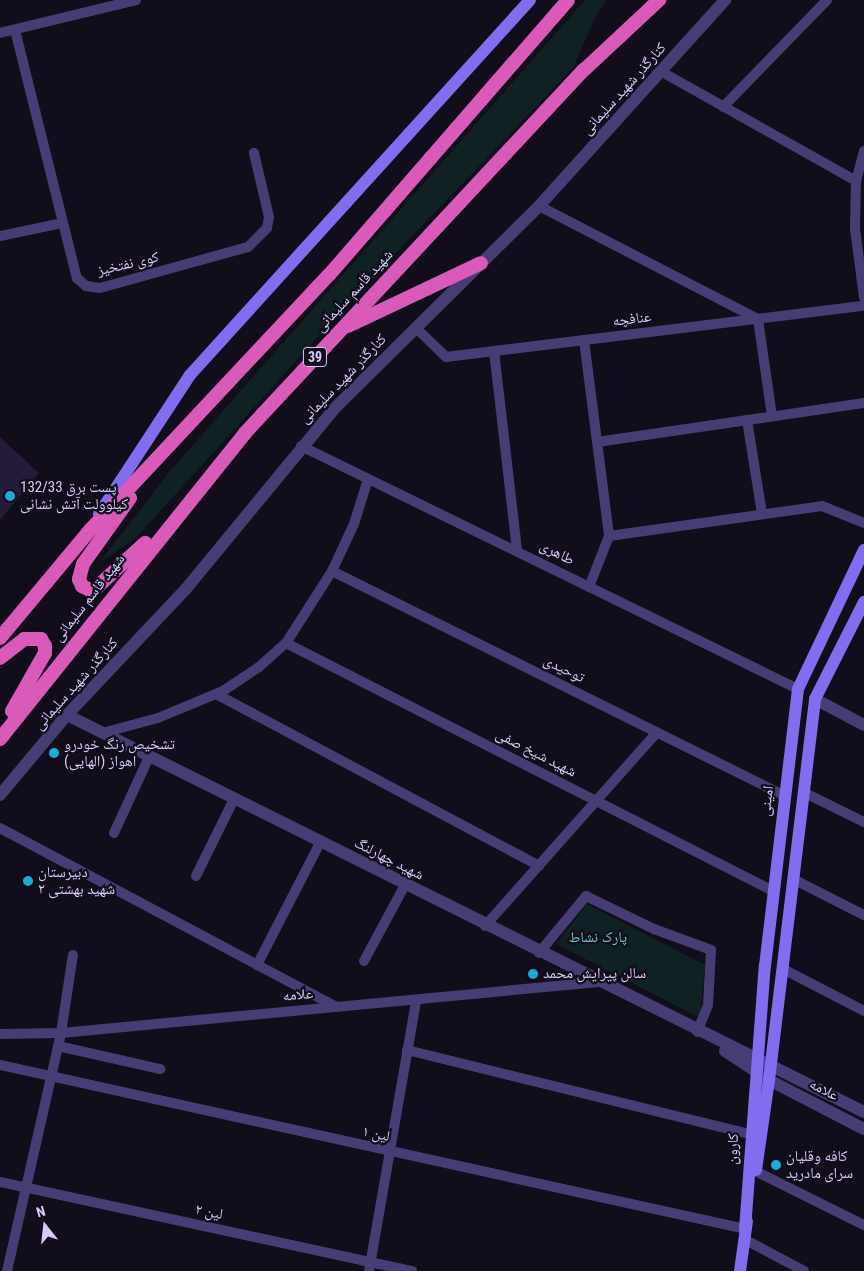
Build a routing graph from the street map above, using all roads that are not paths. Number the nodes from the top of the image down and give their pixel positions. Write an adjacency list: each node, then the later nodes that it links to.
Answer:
1 (136, 0): 7 (street)
2 (530, 0): 36 (main road)
3 (568, 0): 31 (highway, شهید قاسم سلیمانی)
4 (659, 0): 23 (highway, شهید قاسم سلیمانی / 39)
5 (725, 0): 9 (street, کنارگذر شهید سلیمانی)
6 (827, 0): 10 (street)
7 (15, 30): 8 (street); 15 (street, کوی نفتخیز)
8 (0, 33)
9 (662, 72): 10 (street); 14 (street, کنارگذر شهید سلیمانی)
10 (723, 107): 13 (street)
11 (864, 151): 13 (street)
12 (254, 153): 15 (street, کوی نفتخیز)
13 (856, 181): 16 (street)
14 (539, 206): 18 (street, کنارگذر شهید سلیمانی); 21 (street)
15 (62, 224): 17 (street)
16 (859, 227): 19 (street)
17 (0, 236)
18 (481, 263): 22 (street, کنارگذر شهید سلیمانی); 23 (highway)
19 (864, 297)
20 (864, 306): 21 (street, عنافچه)
21 (758, 319): 24 (street, عنافچه); 27 (street)
22 (416, 328): 25 (street, عنافچه); 30 (street, کنارگذر شهید سلیمانی)
23 (340, 330): 33 (highway, شهید قاسم سلیمانی / 39)
24 (584, 340): 25 (street, عنافچه); 29 (street)
25 (494, 351): 39 (street)
26 (864, 403): 27 (street)
27 (772, 416): 28 (street)
28 (747, 420): 29 (street); 34 (street)
29 (597, 442): 37 (street)
30 (301, 446): 32 (street, طاهری); 51 (street, کنارگذر شهید سلیمانی)
31 (156, 460): 33 (highway); 36 (highway, شهید قاسم سلیمانی)
32 (368, 479): 39 (street, طاهری); 40 (street)
33 (181, 510): 56 (highway, شهید قاسم سلیمانی / 39)
34 (762, 514): 35 (street); 37 (street)
35 (864, 523)
36 (90, 530): 45 (highway, شهید قاسم سلیمانی)
37 (609, 536): 41 (street)
38 (864, 550): 43 (main road, امینی)
39 (517, 551): 41 (street, طاهری)
40 (332, 571): 46 (street); 54 (street, توحیدی)
41 (589, 587): 48 (street, طاهری)
42 (864, 602): 44 (main road)
43 (836, 608): 44 (main road); 48 (main road, امینی)
44 (860, 621): 50 (main road)
45 (0, 638)
46 (286, 643): 49 (street); 62 (street, شهید شیخ صفی)
47 (0, 658): 53 (highway)
48 (798, 689): 50 (main road); 60 (main road, امینی)
49 (216, 694): 55 (street); 67 (street)
50 (815, 700): 52 (street); 58 (main road)
51 (67, 715): 55 (street, شهید چهارلنگ); 59 (street, کنارگذر شهید سلیمانی)
52 (864, 725)
53 (0, 731)
54 (657, 732): 60 (street, توحیدی); 62 (street)
55 (102, 733): 57 (street, شهید چهارلنگ)
56 (0, 739)
57 (149, 757): 61 (street, شهید چهارلنگ); 65 (street)
58 (803, 792): 63 (street); 69 (main road)
59 (0, 795)
60 (784, 795): 71 (main road, امینی)
61 (234, 799): 66 (street, شهید چهارلنگ); 68 (street)
62 (596, 800): 67 (street); 71 (street, شهید شیخ صفی)
63 (864, 822)
64 (0, 828): 77 (street)
65 (114, 833)
66 (320, 843): 70 (street, شهید چهارلنگ); 77 (street)
67 (538, 866): 73 (street)
68 (196, 876)
69 (793, 879): 72 (street); 78 (main road)
70 (405, 886): 73 (street, شهید چهارلنگ); 76 (street)
71 (773, 891): 89 (main road, امینی)
72 (864, 915)
73 (485, 926): 74 (street, شهید چهارلنگ)
74 (539, 953): 79 (street, شهید چهارلنگ); 83 (street)
75 (73, 956): 84 (street)
76 (364, 961)
77 (256, 964): 81 (street)
78 (783, 969): 82 (street); 90 (main road)
79 (598, 982): 80 (street, علامه); 83 (street, شهید چهارلنگ)
80 (416, 1001): 81 (street, علامه); 87 (street)
81 (337, 1008): 84 (street, علامه)
82 (864, 1011)
83 (697, 1032): 89 (street, شهید چهارلنگ)
84 (61, 1033): 85 (street, علامه); 86 (street)
85 (0, 1034)
86 (58, 1046): 91 (street); 92 (street)
87 (407, 1050): 96 (street); 97 (street)
88 (0, 1065): 92 (street, لین ۱)
89 (756, 1065): 90 (street, علامه); 93 (street, علامه); 96 (main road, کارون)
90 (771, 1065): 93 (main road); 94 (street, علامه)
91 (160, 1069)
92 (51, 1078): 97 (street, لین ۱); 100 (street)
93 (770, 1080): 95 (street, علامه); 98 (main road, کارون)
94 (864, 1112)
95 (864, 1129)
96 (750, 1134): 98 (main road, کارون)
97 (389, 1152): 102 (street, لین ۱); 103 (street)
98 (752, 1169): 101 (street); 102 (main road, کارون)
99 (0, 1182): 100 (street, لین ۲)
100 (26, 1188): 103 (street, لین ۲); 104 (street)
101 (864, 1225)
102 (745, 1234): 106 (main road, کارون); 107 (street, لین ۱)
103 (369, 1266): 105 (street, لین ۲)
104 (6, 1271)
105 (412, 1271)
106 (740, 1271)
107 (804, 1271)

